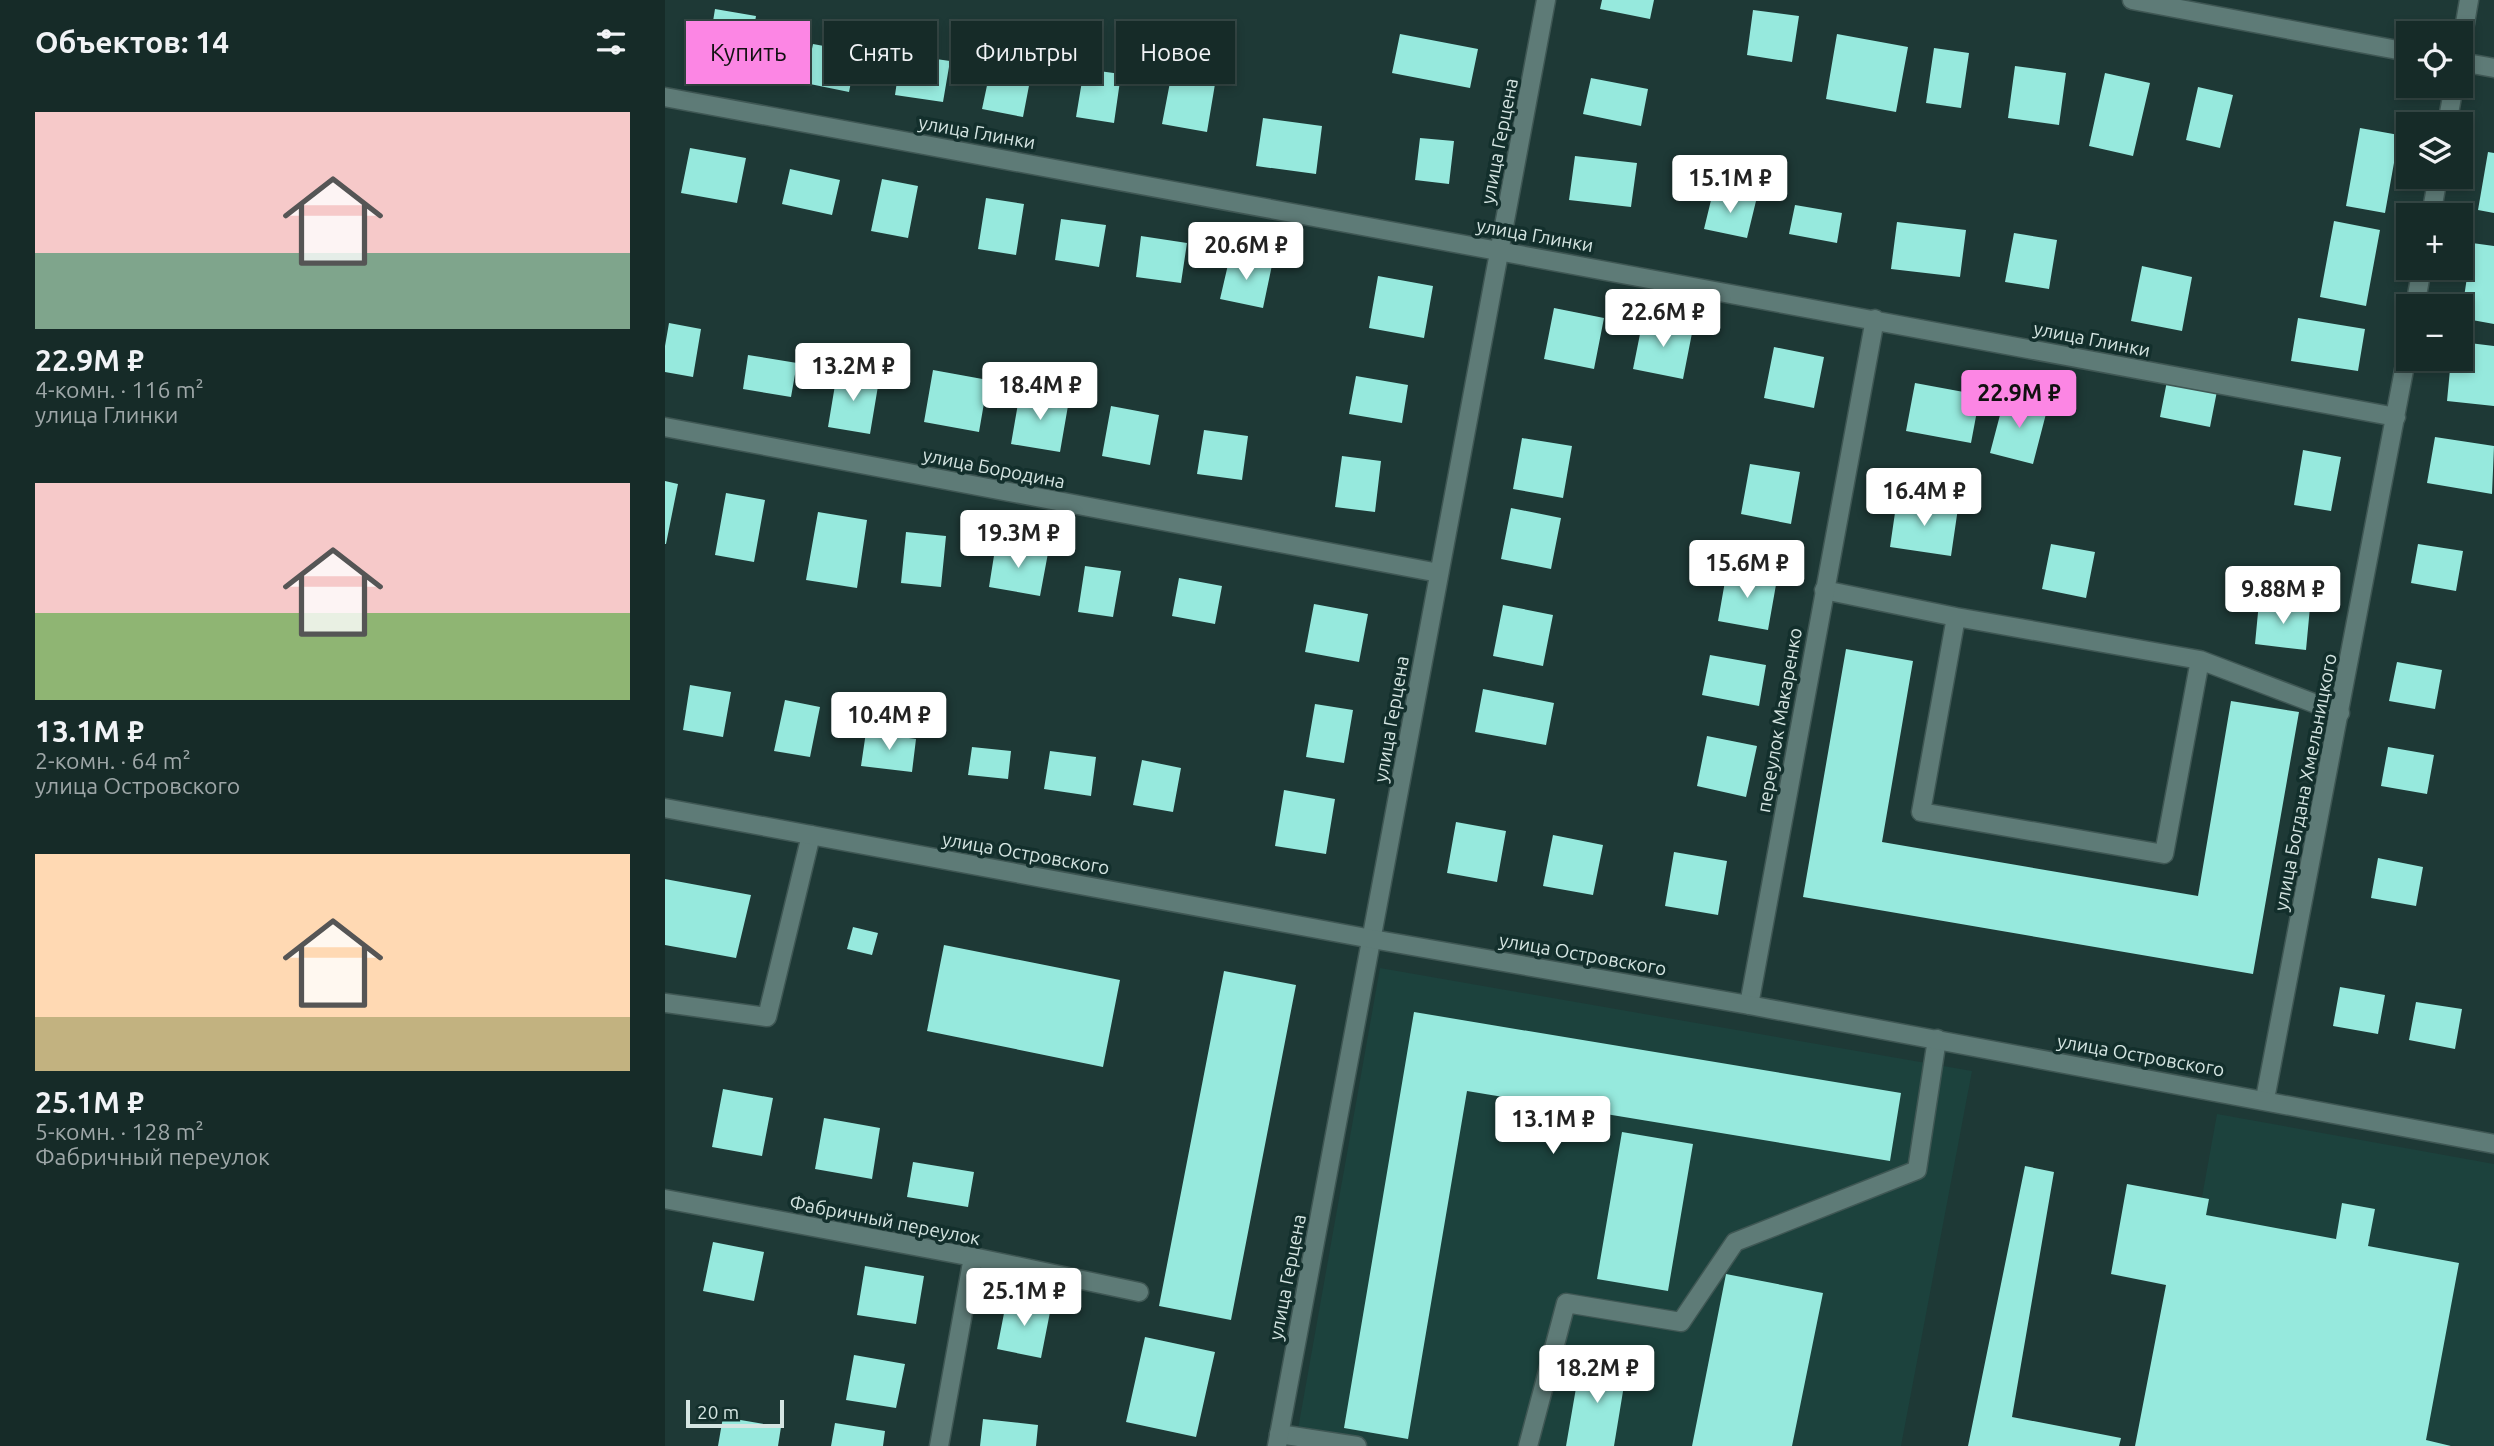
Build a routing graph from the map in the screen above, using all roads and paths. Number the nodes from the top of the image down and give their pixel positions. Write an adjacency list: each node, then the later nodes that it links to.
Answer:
1 (1546, 0): 9 (street, улица Герцена)
2 (2131, 0): 5 (street)
3 (2469, 0): 4 (street)
4 (2465, 21)
5 (2396, 50)
6 (2473, 64): 7 (street)
7 (2494, 68)
8 (665, 97): 9 (street, улица Глинки)
9 (1500, 249): 10 (street, улица Глинки); 14 (street, улица Герцена)
10 (1875, 319): 12 (street, улица Глинки); 15 (street, переулок Макаренко)
11 (2404, 371): 12 (street, улица Богдана Хмельницкого)
12 (2396, 417): 18 (street, улица Богдана Хмельницкого)
13 (665, 427): 14 (street, улица Бородина)
14 (1439, 573): 21 (street, улица Герцена)
15 (1824, 590): 16 (street); 23 (street, переулок Макаренко)
16 (1956, 617): 17 (street); 17 (street)
17 (2200, 660): 18 (street)
18 (2340, 713): 25 (street, улица Богдана Хмельницкого)
19 (665, 808): 20 (street, улица Островского)
20 (811, 835): 21 (street, улица Островского); 22 (street)
21 (1371, 939): 23 (street, улица Островского); 30 (street, улица Герцена)
22 (665, 1003)
23 (1749, 1004): 24 (street, улица Островского)
24 (1937, 1039): 25 (street, улица Островского); 33 (street)
25 (2266, 1100): 26 (street, улица Островского)
26 (2494, 1144)
27 (665, 1199): 28 (street, Фабричный переулок)
28 (973, 1257): 29 (street, Фабричный переулок); 31 (street)
29 (1139, 1292)
30 (1278, 1440): 32 (street)
31 (940, 1446)
32 (1357, 1446)
33 (1528, 1446)

